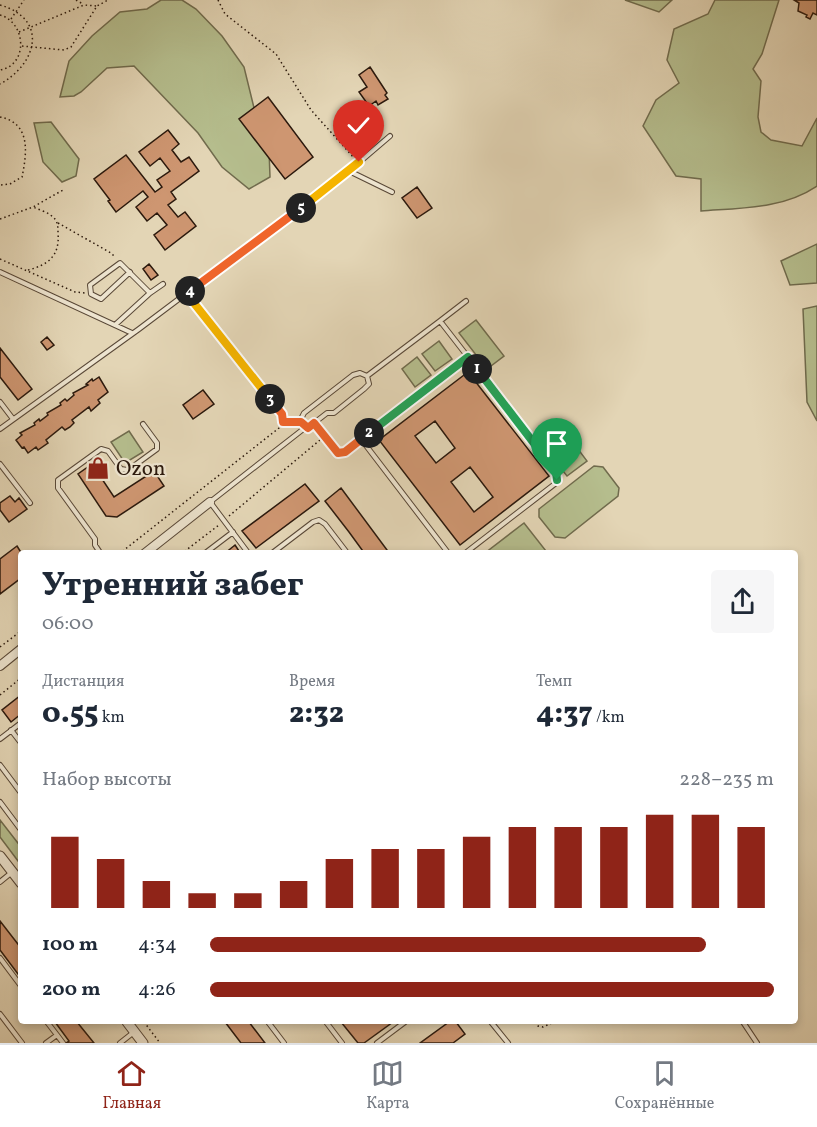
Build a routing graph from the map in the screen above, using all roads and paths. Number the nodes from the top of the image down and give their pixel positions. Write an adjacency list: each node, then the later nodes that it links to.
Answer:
1 (24, 0): 8 (path)
2 (76, 0): 6 (path)
3 (108, 0): 7 (path)
4 (218, 0): 19 (path)
5 (0, 5): 8 (path)
6 (84, 6): 7 (path); 11 (path)
7 (97, 6): 14 (path)
8 (16, 11): 10 (path); 11 (path)
9 (0, 15): 10 (path)
10 (11, 20): 12 (path)
11 (31, 26): 12 (path); 14 (path)
12 (19, 32): 13 (path)
13 (22, 46): 14 (path); 15 (path)
14 (30, 48): 16 (path)
15 (0, 70)
16 (0, 84)
17 (0, 117): 21 (path)
18 (390, 136): 19 (lane)
19 (359, 162): 20 (lane)
20 (349, 171): 23 (lane); 34 (lane)
21 (0, 185)
22 (63, 190): 24 (path)
23 (392, 192)
24 (33, 207): 25 (path); 26 (path)
25 (0, 219)
26 (57, 223): 28 (path); 29 (path)
27 (0, 259): 29 (path)
28 (120, 263): 31 (lane); 35 (lane)
29 (27, 270): 35 (path)
30 (0, 272): 38 (lane)
31 (130, 272): 33 (lane); 35 (lane)
32 (163, 284): 33 (lane)
33 (150, 293): 38 (lane)
34 (186, 293): 39 (lane); 44 (path)
35 (91, 294)
36 (466, 301): 37 (lane)
37 (440, 321): 40 (lane); 41 (lane)
38 (115, 325): 39 (lane)
39 (132, 333): 43 (lane)
40 (468, 357): 51 (lane); 66 (lane)
41 (367, 376): 45 (lane); 46 (lane)
42 (0, 402): 43 (lane)
43 (13, 419): 49 (lane)
44 (283, 422): 45 (path); 58 (path)
45 (301, 422): 48 (lane)
46 (314, 423): 48 (lane); 50 (lane)
47 (143, 424): 57 (lane)
48 (306, 427): 53 (lane)
49 (0, 429)
50 (324, 436): 51 (lane); 55 (path)
51 (361, 439): 65 (lane)
52 (0, 464): 54 (lane)
53 (210, 502): 55 (lane); 59 (street)
54 (30, 503)
55 (224, 521): 56 (lane); 60 (path)
56 (232, 532): 61 (lane); 62 (lane)
57 (98, 550)
58 (124, 550)
59 (149, 550)
60 (186, 550)
61 (209, 550)
62 (246, 550)
63 (276, 550): 64 (lane)
64 (345, 550)
65 (446, 550)
66 (469, 550)
67 (18, 632): 68 (path)
68 (0, 647)
69 (18, 652): 70 (street)
70 (0, 666)
71 (18, 680): 72 (path)
72 (0, 695)
73 (18, 725): 74 (lane)
74 (11, 730): 75 (lane); 76 (lane)
75 (0, 739)
76 (18, 739)
77 (0, 765): 78 (lane)
78 (18, 789)
79 (0, 802): 80 (lane)
80 (18, 826)
81 (0, 856): 82 (street)
82 (12, 872): 83 (street); 84 (lane)
83 (18, 879)
84 (0, 882)
85 (0, 958): 86 (lane)
86 (18, 982)
87 (0, 1014): 99 (lane)
88 (49, 1024): 97 (lane)
89 (129, 1024): 96 (street)
90 (146, 1024): 104 (path)
91 (270, 1024): 105 (lane)
92 (328, 1024): 106 (lane)
93 (402, 1024): 107 (lane)
94 (492, 1024): 98 (lane)
95 (744, 1024): 108 (lane)
96 (135, 1032): 102 (lane); 103 (street)
97 (57, 1035): 100 (lane); 101 (lane)
98 (506, 1042)
99 (22, 1043)
100 (46, 1043)
101 (63, 1043)
102 (120, 1043)
103 (143, 1043)
104 (160, 1043)
105 (284, 1043)
106 (342, 1043)
107 (376, 1043)
108 (756, 1043)

